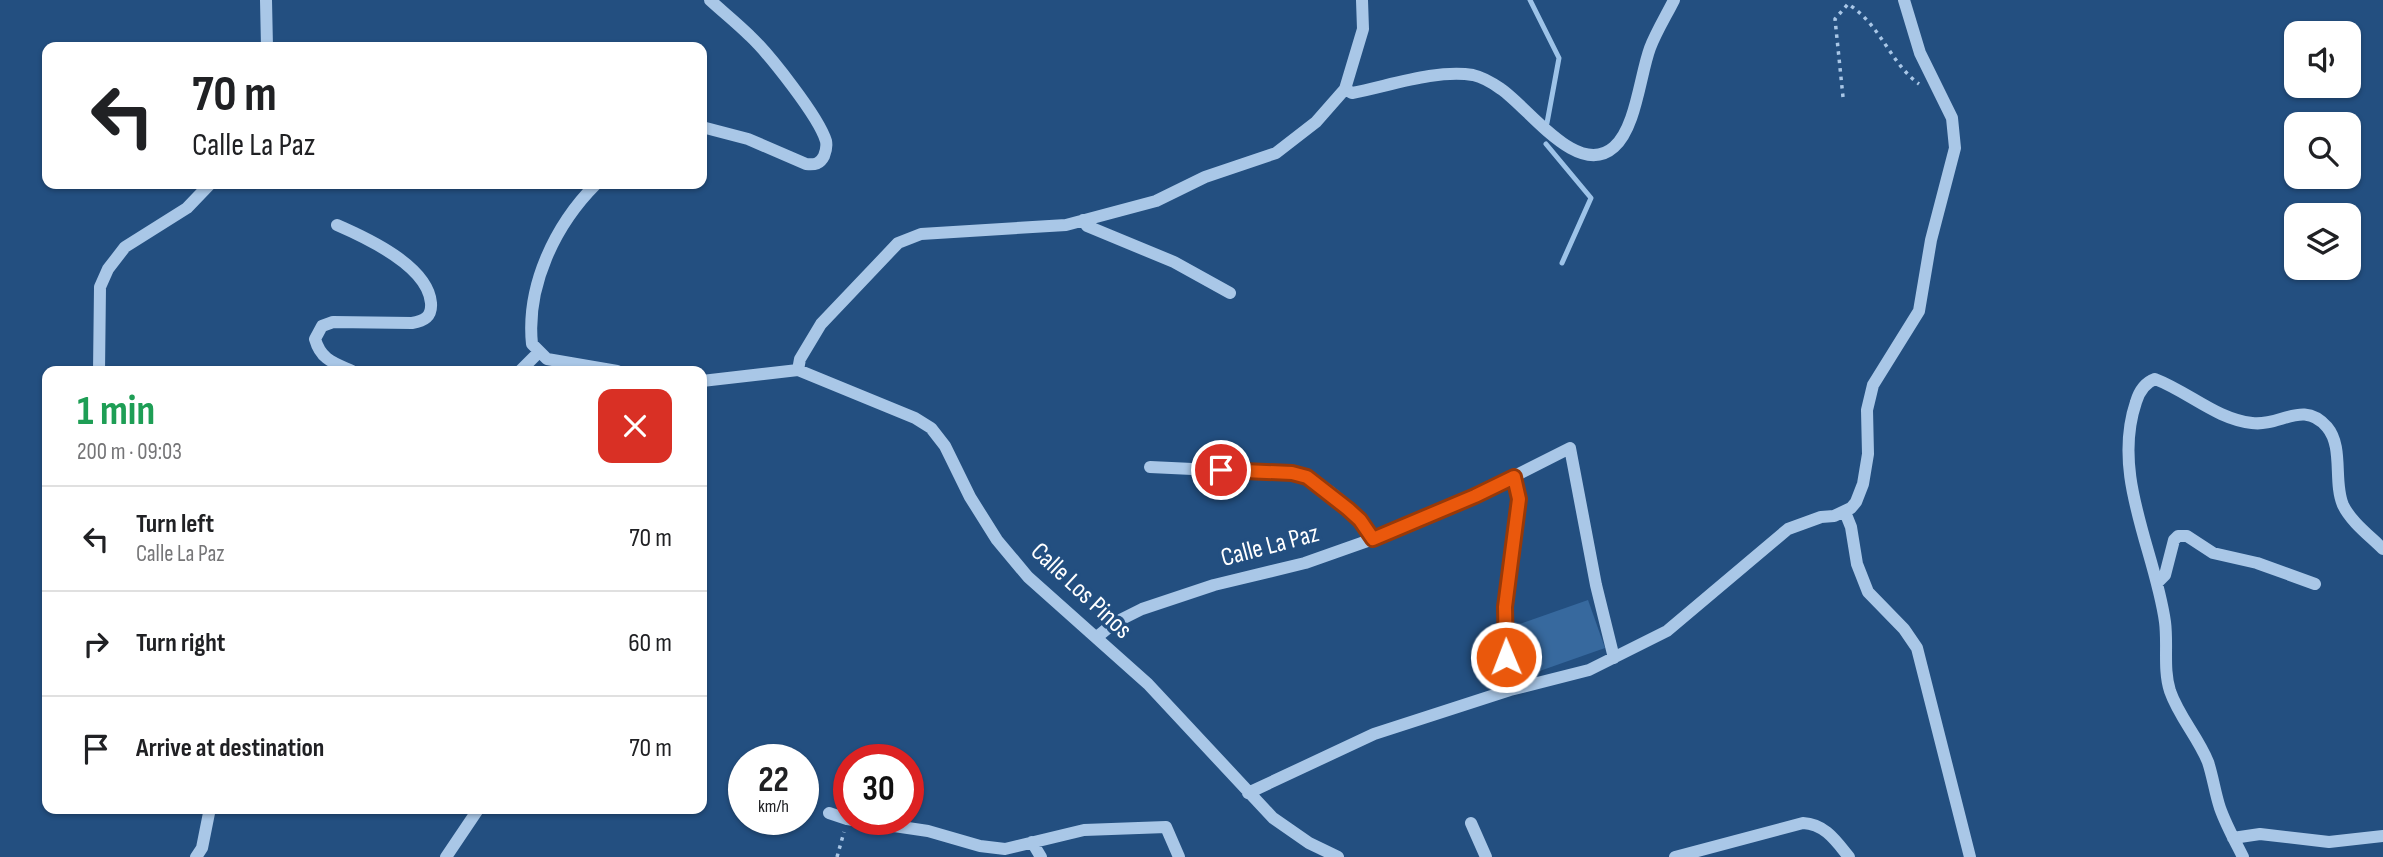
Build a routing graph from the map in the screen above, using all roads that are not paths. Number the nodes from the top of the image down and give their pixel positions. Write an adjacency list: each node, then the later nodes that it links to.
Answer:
1 (266, 0): 6 (street)
2 (710, 0): 8 (street)
3 (1362, 0): 7 (street)
4 (1674, 0): 7 (street)
5 (1903, 0): 23 (street)
6 (267, 42)
7 (1345, 89): 11 (street)
8 (707, 128)
9 (205, 189): 15 (street)
10 (591, 189): 14 (street)
11 (1083, 220): 13 (street); 19 (street)
12 (337, 225): 16 (street)
13 (1230, 293)
14 (538, 353): 17 (street); 18 (street)
15 (99, 366)
16 (340, 366)
17 (525, 366)
18 (588, 366)
19 (798, 370): 20 (street); 28 (street, Calle Los Pinos)
20 (707, 380)
21 (1150, 467): 24 (street)
22 (1514, 477): 24 (street, Calle La Paz); 29 (street, Calle La Paz); 30 (street)
23 (1845, 512): 29 (street); 47 (street)
24 (1373, 539): 28 (street, Calle La Paz)
25 (2383, 549): 26 (street)
26 (2157, 583): 27 (street); 37 (street)
27 (2315, 584)
28 (1097, 637): 31 (street, Calle Los Pinos)
29 (1614, 658): 30 (street)
30 (1510, 690): 31 (street)
31 (1248, 793): 43 (street, Calle Los Pinos)
32 (829, 813): 38 (street)
33 (209, 814): 39 (street)
34 (475, 814): 40 (street)
35 (1471, 823): 44 (street)
36 (2383, 836): 37 (street)
37 (2233, 838): 48 (street)
38 (1032, 842): 41 (street); 42 (street)
39 (196, 857)
40 (446, 857)
41 (1041, 857)
42 (1179, 857)
43 (1338, 857)
44 (1486, 857)
45 (1675, 857): 46 (street)
46 (1849, 857)
47 (1970, 857)
48 (2243, 857)

